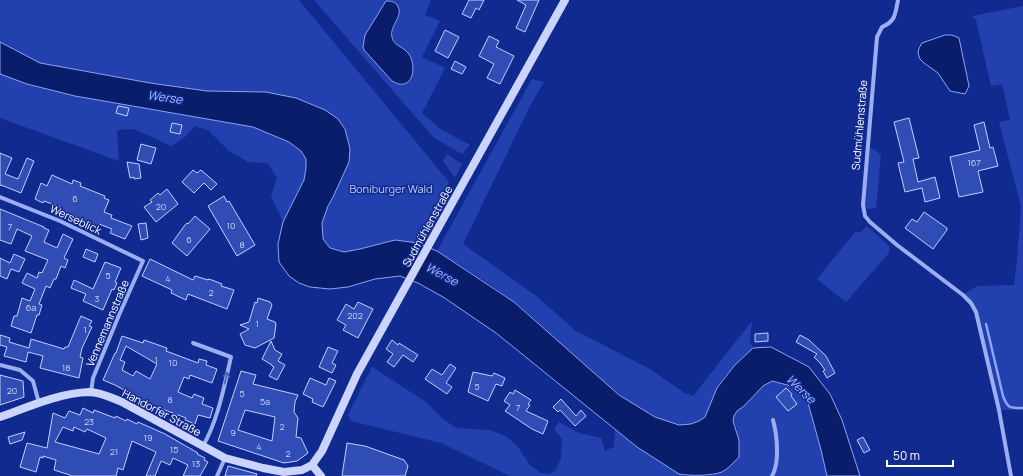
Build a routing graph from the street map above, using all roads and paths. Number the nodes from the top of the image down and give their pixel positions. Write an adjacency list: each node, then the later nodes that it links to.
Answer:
1 (565, 0): 13 (street, Sudmühlenstraße)
2 (898, 0): 17 (street, Sudmühlenstraße)
3 (0, 196): 4 (street, Werseblick)
4 (143, 261): 7 (street, Vennemannstraße)
5 (193, 343): 11 (street, one-way to 5)
6 (0, 365): 8 (street)
7 (91, 392): 8 (street, Handorfer Straße); 11 (street, Handorfer Straße)
8 (39, 403): 9 (street, Handorfer Straße)
9 (0, 417)
10 (772, 420): 16 (street)
11 (203, 447): 12 (street, Handorfer Straße)
12 (225, 458): 13 (street, Handorfer Straße); 14 (street)
13 (312, 465): 15 (street)
14 (217, 476)
15 (321, 476)
16 (772, 476)
17 (1011, 476)

